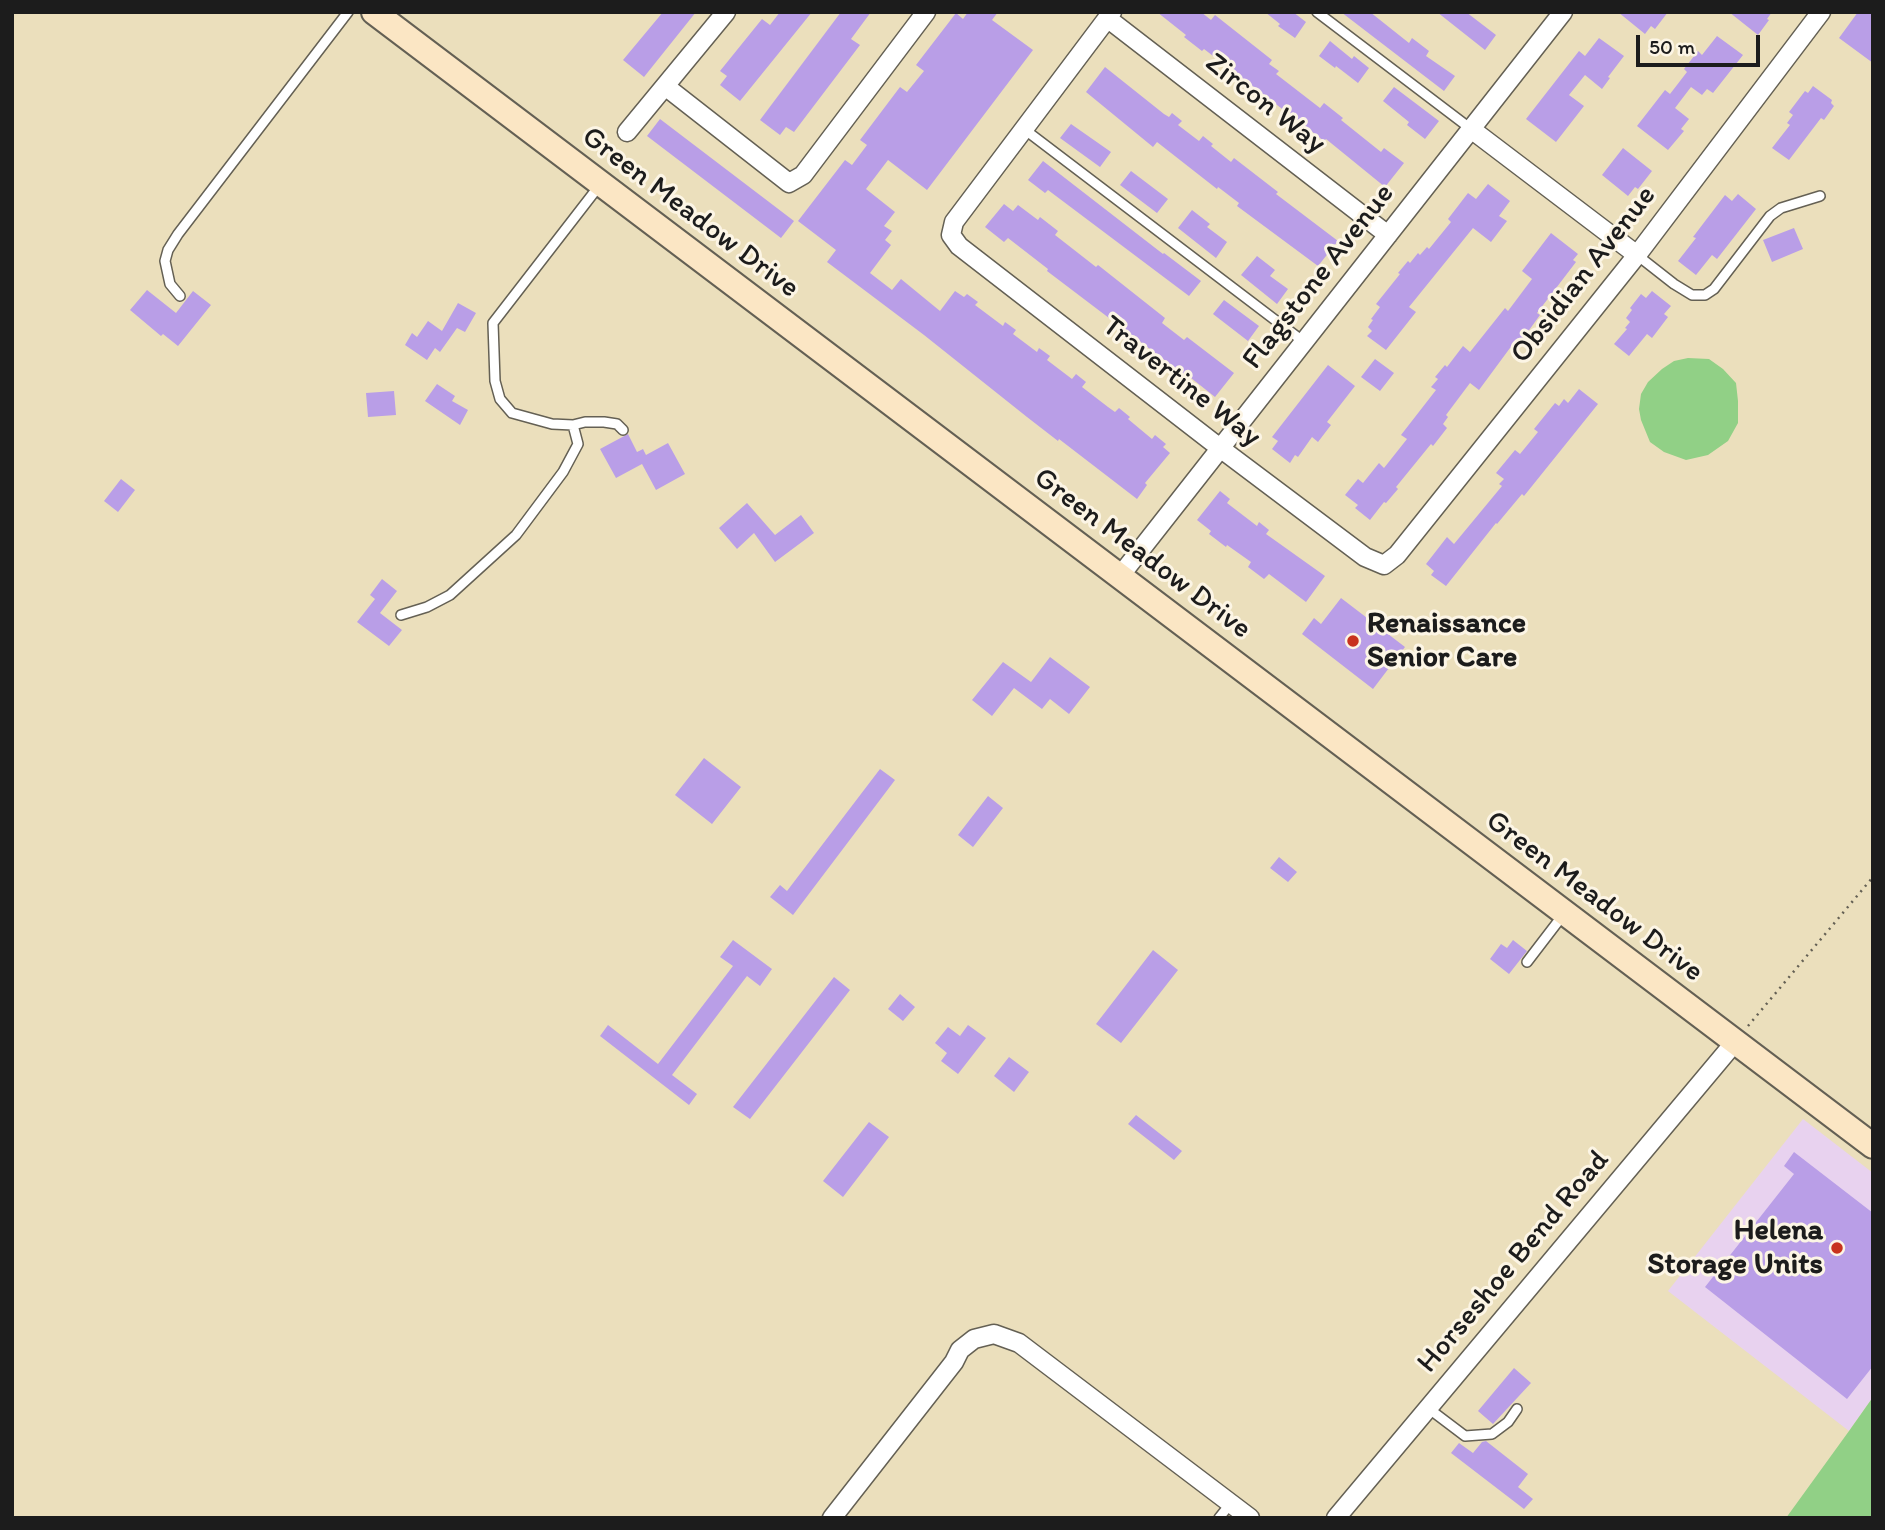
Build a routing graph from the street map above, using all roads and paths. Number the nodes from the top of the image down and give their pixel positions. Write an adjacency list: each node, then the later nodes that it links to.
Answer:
1 (348, 12): 17 (lane)
2 (374, 12): 13 (main road, Green Meadow Drive)
3 (726, 12): 9 (street)
4 (926, 12): 9 (street)
5 (1317, 12): 11 (lane)
6 (1822, 12): 16 (street, Obsidian Avenue)
7 (1109, 15): 10 (street); 15 (street, Zircon Way)
8 (1555, 15): 11 (street, Flagstone Avenue)
9 (665, 86): 12 (street)
10 (1024, 129): 18 (lane); 21 (street, Travertine Way)
11 (1471, 130): 15 (street, Flagstone Avenue); 16 (street)
12 (627, 132)
13 (600, 184): 19 (lane); 23 (main road, Green Meadow Drive)
14 (1820, 196): 16 (lane)
15 (1388, 235): 18 (street, Flagstone Avenue)
16 (1637, 255): 22 (street, Obsidian Avenue)
17 (180, 296)
18 (1304, 342): 21 (street, Flagstone Avenue)
19 (573, 425): 20 (lane); 24 (lane)
20 (623, 430)
21 (1220, 448): 22 (street, Travertine Way); 23 (street, Flagstone Avenue)
22 (1384, 565)
23 (1120, 576): 26 (main road, Green Meadow Drive)
24 (401, 615)
25 (1873, 877): 28 (path)
26 (1564, 914): 27 (lane); 28 (main road, Green Meadow Drive)
27 (1527, 962)
28 (1734, 1042): 29 (main road, Green Meadow Drive); 30 (street, Horseshoe Bend Road)
29 (1873, 1146)
30 (1427, 1408): 31 (lane); 36 (street, Horseshoe Bend Road)
31 (1517, 1409)
32 (1231, 1503): 33 (street); 34 (lane); 35 (street)
33 (832, 1518)
34 (1219, 1518)
35 (1250, 1518)
36 (1336, 1518)

